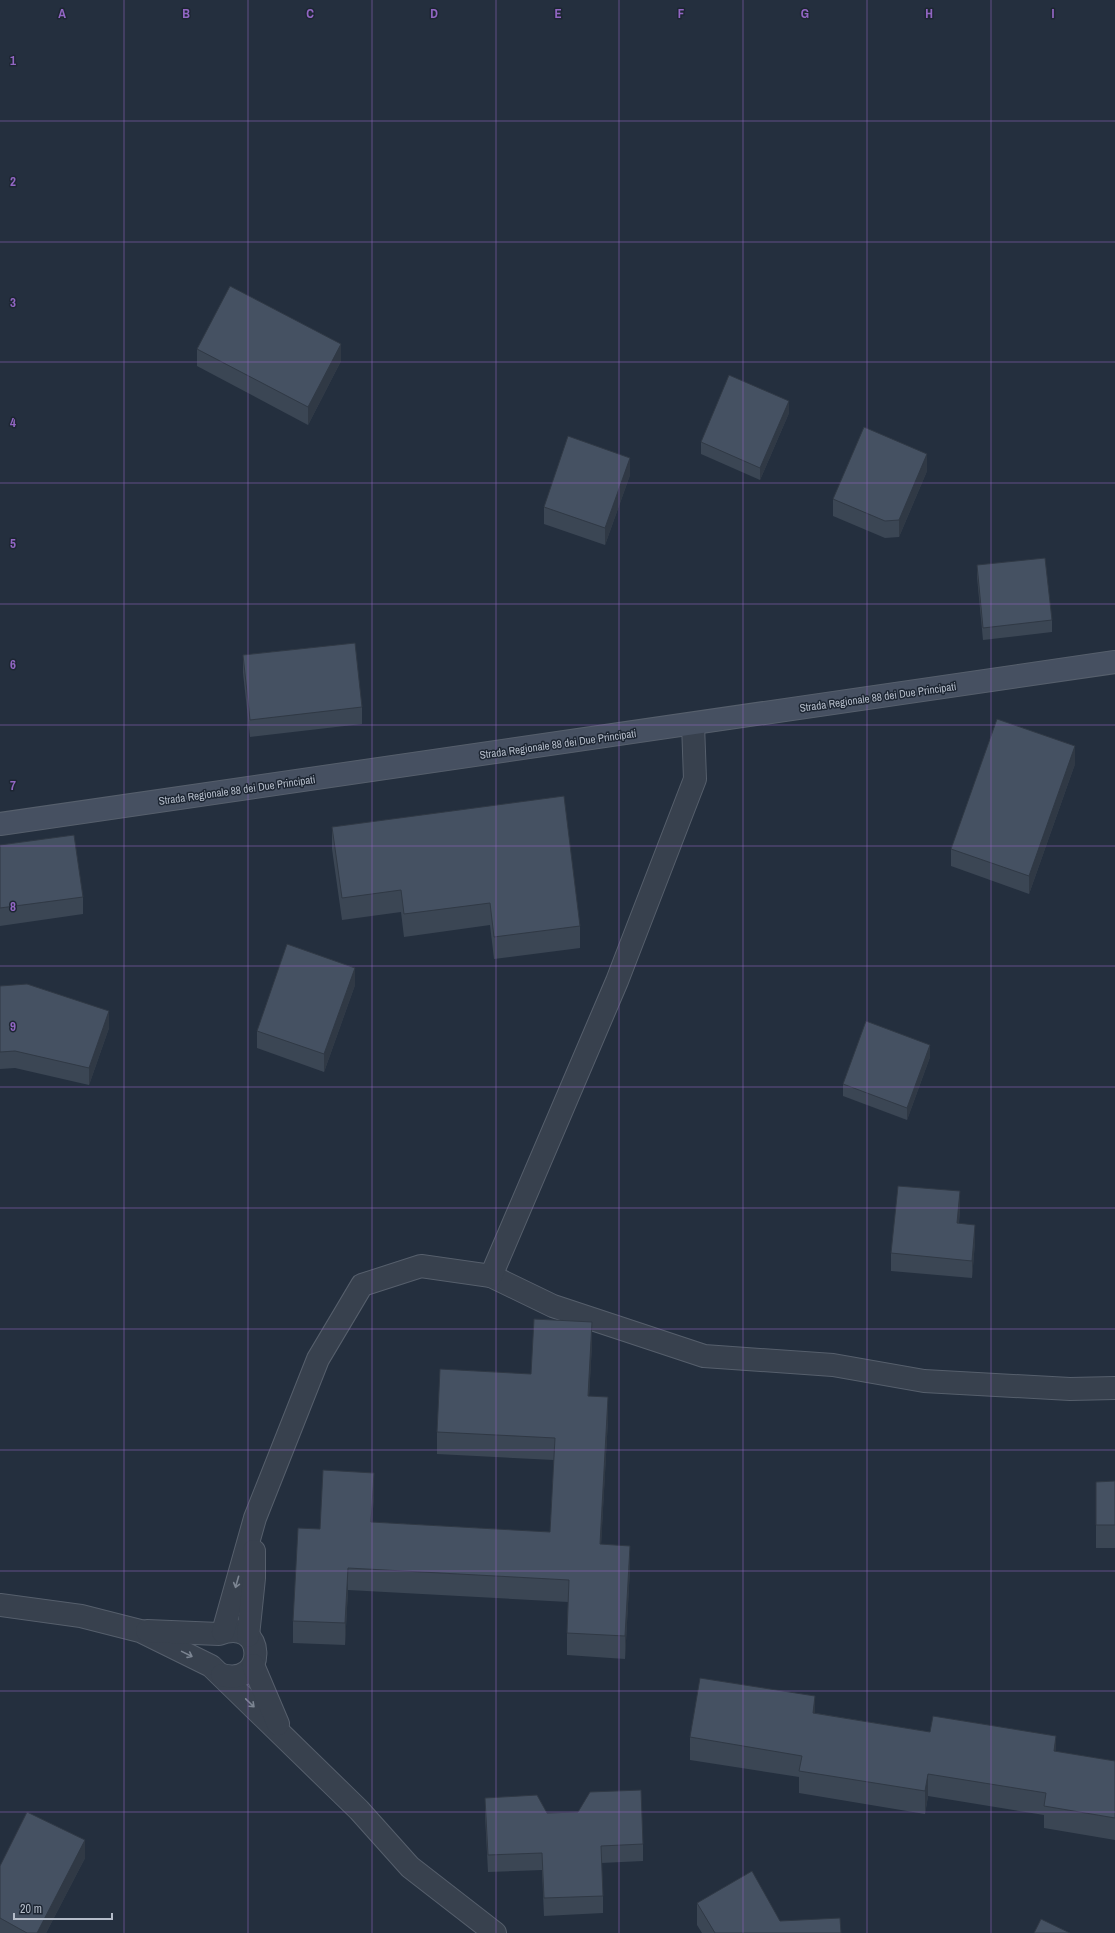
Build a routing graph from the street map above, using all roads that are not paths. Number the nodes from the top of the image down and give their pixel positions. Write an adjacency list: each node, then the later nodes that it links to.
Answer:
1 (1115, 662): 2 (main road, Strada Regionale 88 dei Due Principati)
2 (693, 724): 3 (main road, Strada Regionale 88 dei Due Principati); 4 (street)
3 (0, 824)
4 (491, 1276): 5 (street); 6 (street)
5 (1115, 1388)
6 (255, 1518): 9 (street, one-way to 9); 10 (street)
7 (0, 1605): 8 (street)
8 (140, 1631): 9 (street); 12 (street, one-way to 12)
9 (221, 1633): 10 (street); 12 (street)
10 (248, 1636): 11 (street)
11 (253, 1664): 12 (street); 13 (street)
12 (217, 1671): 13 (street, one-way to 13)
13 (282, 1735): 14 (street)
14 (495, 1933)

